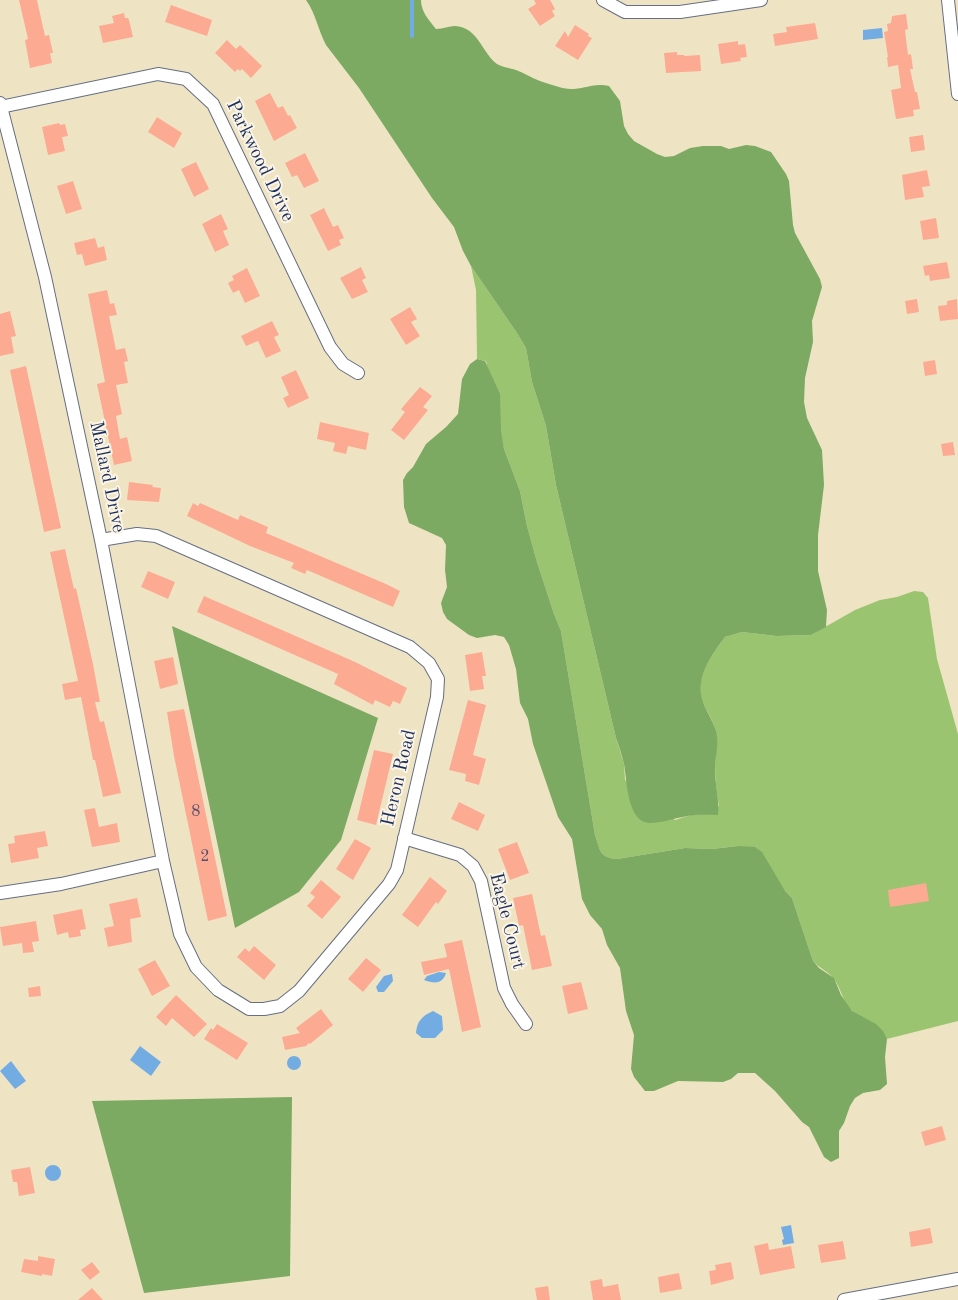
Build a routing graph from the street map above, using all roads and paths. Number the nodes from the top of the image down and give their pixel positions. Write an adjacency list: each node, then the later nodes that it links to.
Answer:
1 (603, 0): 2 (street)
2 (761, 0)
3 (948, 0): 4 (street)
4 (958, 94)
5 (0, 105): 6 (street, Parkwood Drive); 7 (street, Mallard Drive)
6 (358, 373)
7 (101, 540): 8 (street, Heron Road); 9 (street, Mallard Drive)
8 (404, 838): 9 (street, Heron Road); 11 (street, Eagle Court)
9 (163, 861): 10 (street)
10 (0, 893)
11 (526, 1024)
12 (958, 1279): 13 (street)
13 (844, 1300)

